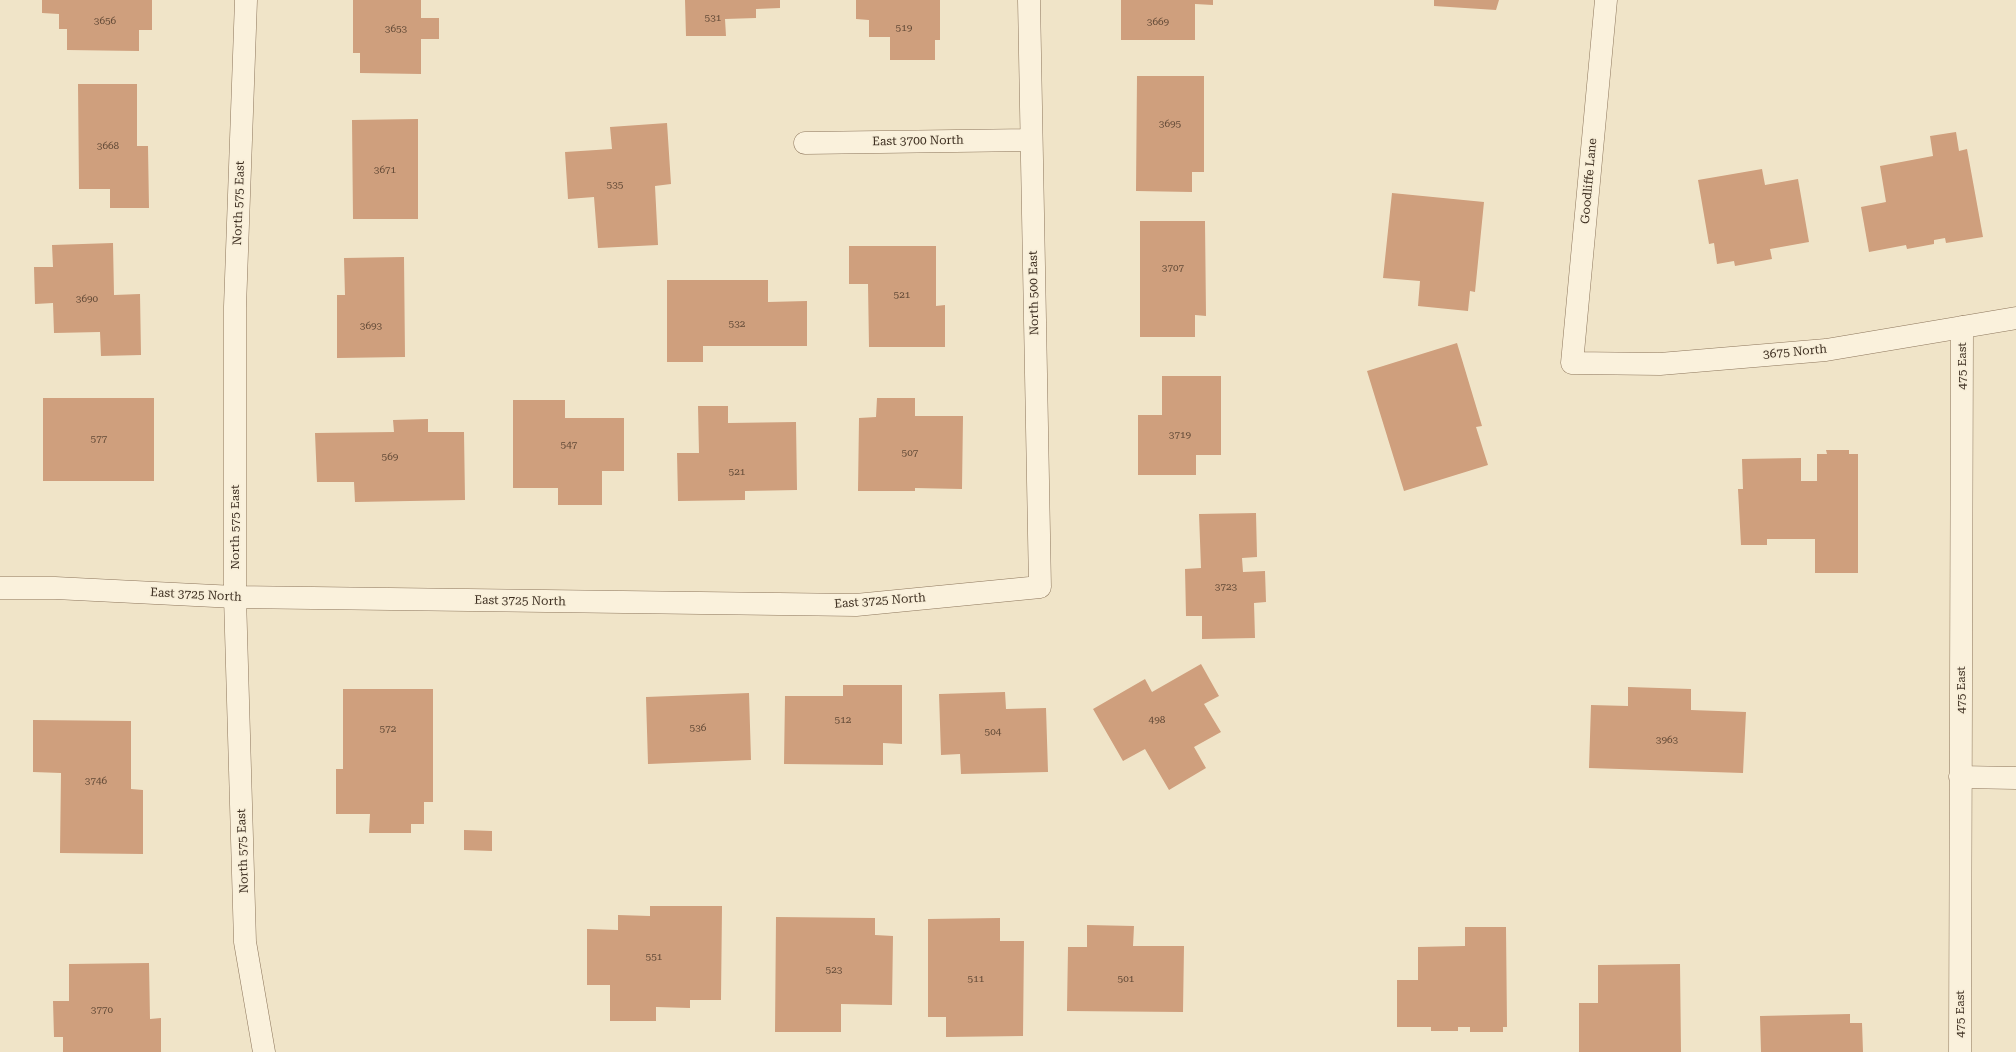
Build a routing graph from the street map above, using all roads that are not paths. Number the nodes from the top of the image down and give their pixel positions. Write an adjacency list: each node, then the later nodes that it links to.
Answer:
1 (246, 0): 11 (street, North 575 East)
2 (1029, 0): 4 (street, North 500 East)
3 (1606, 0): 8 (street, Goodliffe Lane)
4 (1030, 140): 5 (street, East 3700 North); 9 (street, North 500 East)
5 (805, 143)
6 (2016, 318): 7 (street, 3675 North)
7 (1962, 327): 8 (street, 3675 North); 12 (street, 475 East)
8 (1572, 363)
9 (1040, 587): 11 (street, East 3725 North)
10 (0, 588): 11 (street, East 3725 North)
11 (235, 598): 14 (street, North 575 East)
12 (1960, 778): 13 (street); 15 (street, 475 East)
13 (2016, 778)
14 (264, 1052)
15 (1960, 1052)

